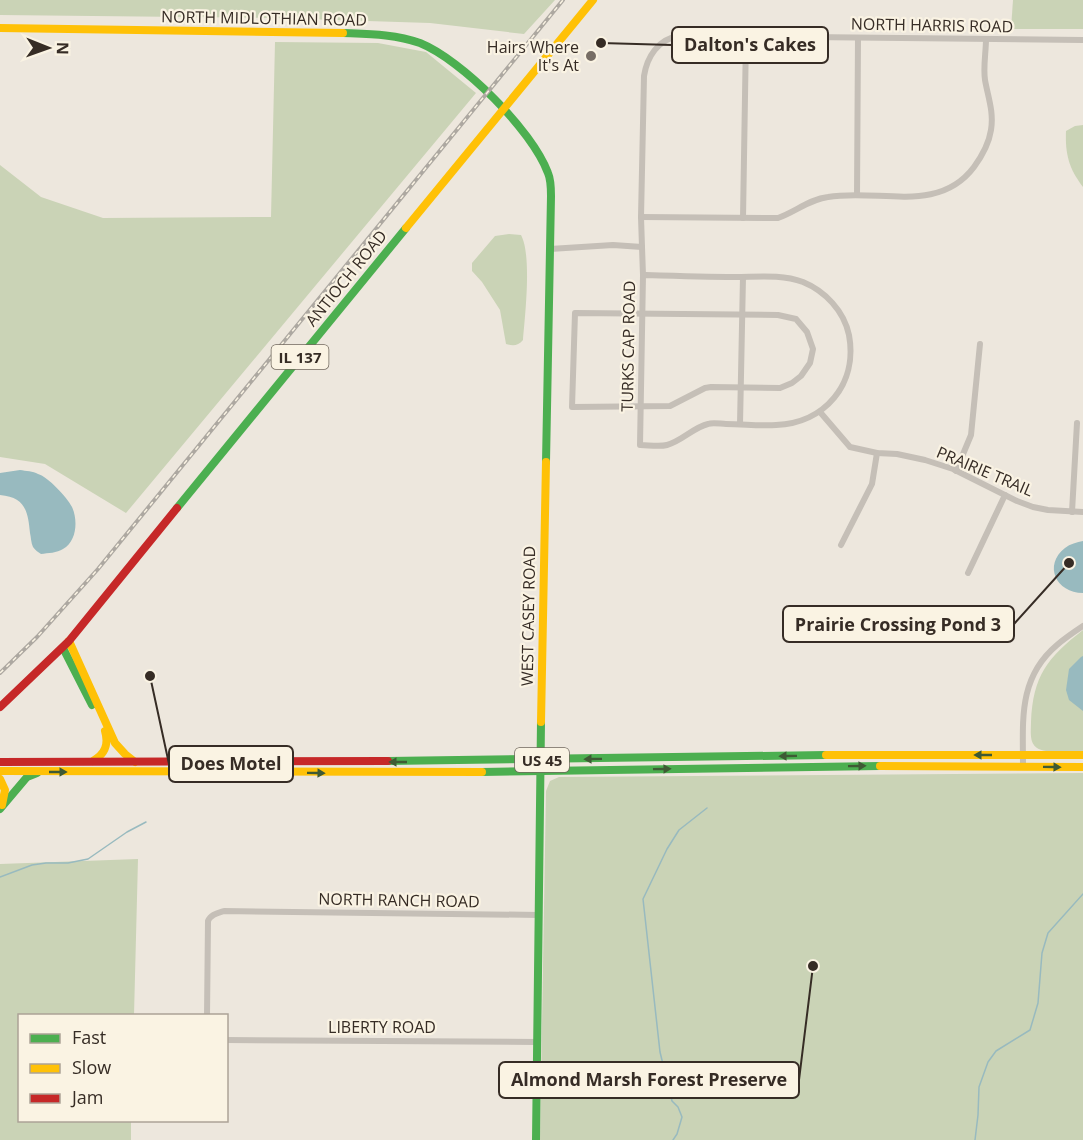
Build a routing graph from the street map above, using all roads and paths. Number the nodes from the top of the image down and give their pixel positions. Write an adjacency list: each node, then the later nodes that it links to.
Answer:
1 (593, 0): 7 (main road, ANTIOCH ROAD / IL 137)
2 (0, 28): 7 (main road, NORTH MIDLOTHIAN ROAD)
3 (746, 36): 4 (street, NORTH HARRIS ROAD); 9 (street, NORTH HARRIS ROAD); 10 (street)
4 (858, 38): 5 (street, NORTH HARRIS ROAD); 8 (street)
5 (986, 39): 6 (street, NORTH HARRIS ROAD); 8 (street)
6 (1083, 40)
7 (502, 108): 12 (main road, WEST CASEY ROAD); 31 (main road, ANTIOCH ROAD / IL 137)
8 (857, 195): 10 (street)
9 (641, 217): 10 (street); 11 (street, NORTH HARRIS ROAD)
10 (743, 218)
11 (642, 247): 12 (street); 13 (street, TURKS CAP ROAD)
12 (550, 249): 35 (main road, WEST CASEY ROAD)
13 (643, 275): 14 (street); 15 (street, TURKS CAP ROAD)
14 (742, 277): 16 (street); 20 (street)
15 (642, 313): 16 (street); 19 (street, TURKS CAP ROAD); 19 (street)
16 (742, 314): 18 (street); 18 (street)
17 (980, 344): 24 (street)
18 (740, 387): 19 (street); 22 (street)
19 (640, 406): 22 (street, TURKS CAP ROAD)
20 (820, 412): 22 (street); 23 (street, PRAIRIE TRAIL)
21 (1077, 423): 26 (street)
22 (740, 424)
23 (877, 453): 24 (street, PRAIRIE TRAIL); 28 (street)
24 (956, 471): 25 (street, PRAIRIE TRAIL)
25 (1005, 495): 26 (street, PRAIRIE TRAIL); 29 (street)
26 (1072, 512): 27 (street, PRAIRIE TRAIL)
27 (1083, 512)
28 (841, 545)
29 (968, 573)
30 (1083, 626): 33 (street)
31 (66, 645): 32 (main road, ANTIOCH ROAD / IL 137); 37 (main road); 38 (main road)
32 (0, 707)
33 (1023, 755): 34 (main road, US 45); 35 (main road, US 45, one-way to 35); 39 (street)
34 (1083, 756)
35 (540, 760): 38 (main road, US 45, one-way to 38); 42 (main road, WEST CASEY ROAD)
36 (0, 762): 37 (main road, US 45)
37 (91, 762): 38 (main road, US 45)
38 (135, 762)
39 (1023, 766): 40 (main road, US 45, one-way to 40); 42 (main road, US 45, one-way to 39)
40 (1083, 767)
41 (0, 771): 43 (main road, US 45)
42 (540, 771): 43 (main road, US 45, one-way to 42); 46 (main road, WEST CASEY ROAD)
43 (39, 772): 45 (main road)
44 (0, 779): 45 (main road)
45 (1, 808)
46 (539, 915): 47 (street, NORTH RANCH ROAD); 49 (main road, WEST CASEY ROAD)
47 (207, 1013)
48 (228, 1040): 49 (street, LIBERTY ROAD)
49 (537, 1042): 50 (main road, WEST CASEY ROAD)
50 (536, 1140)

